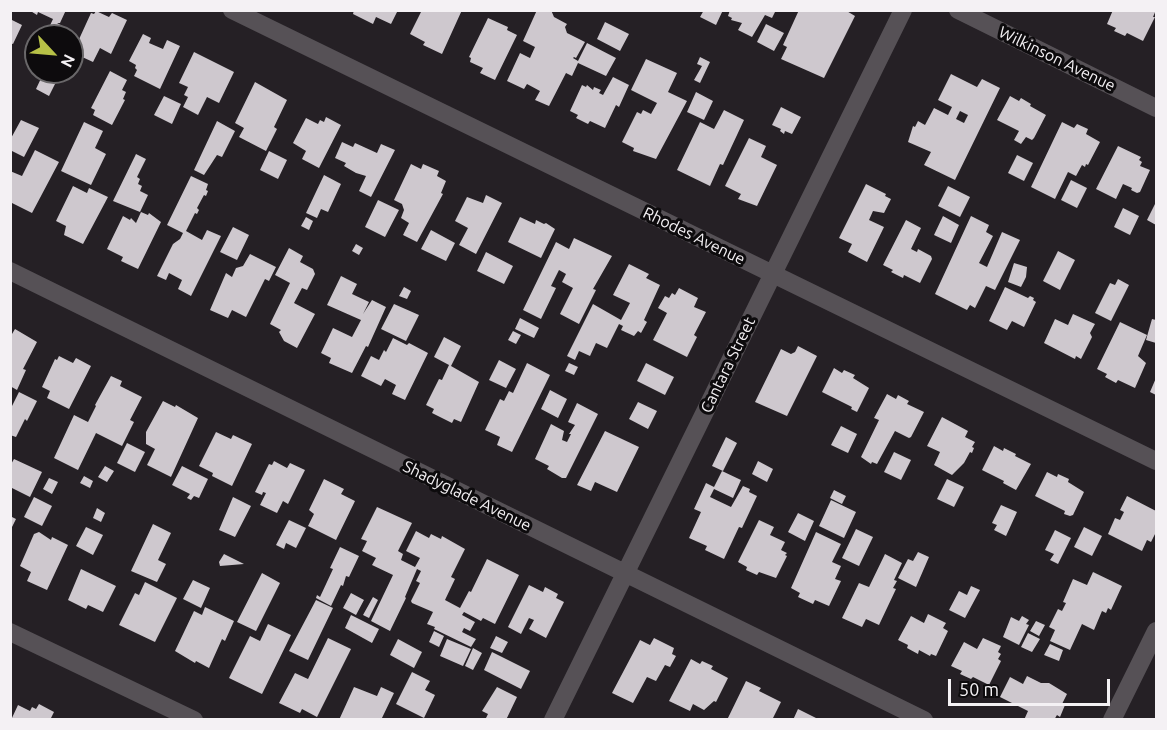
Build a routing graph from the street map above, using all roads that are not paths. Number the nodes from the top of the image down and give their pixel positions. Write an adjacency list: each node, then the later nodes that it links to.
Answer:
1 (232, 10): 6 (street, Rhodes Avenue)
2 (903, 10): 6 (street, Cantara Street)
3 (958, 10): 4 (street, Wilkinson Avenue)
4 (1156, 108)
5 (10, 271): 8 (street, Shadyglade Avenue)
6 (773, 274): 7 (street, Rhodes Avenue); 8 (street, Cantara Street)
7 (1156, 461)
8 (624, 574): 12 (street, Cantara Street); 13 (street, Shadyglade Avenue)
9 (10, 632): 11 (street)
10 (1156, 632): 14 (street)
11 (194, 720)
12 (553, 720)
13 (924, 720)
14 (1112, 720)

